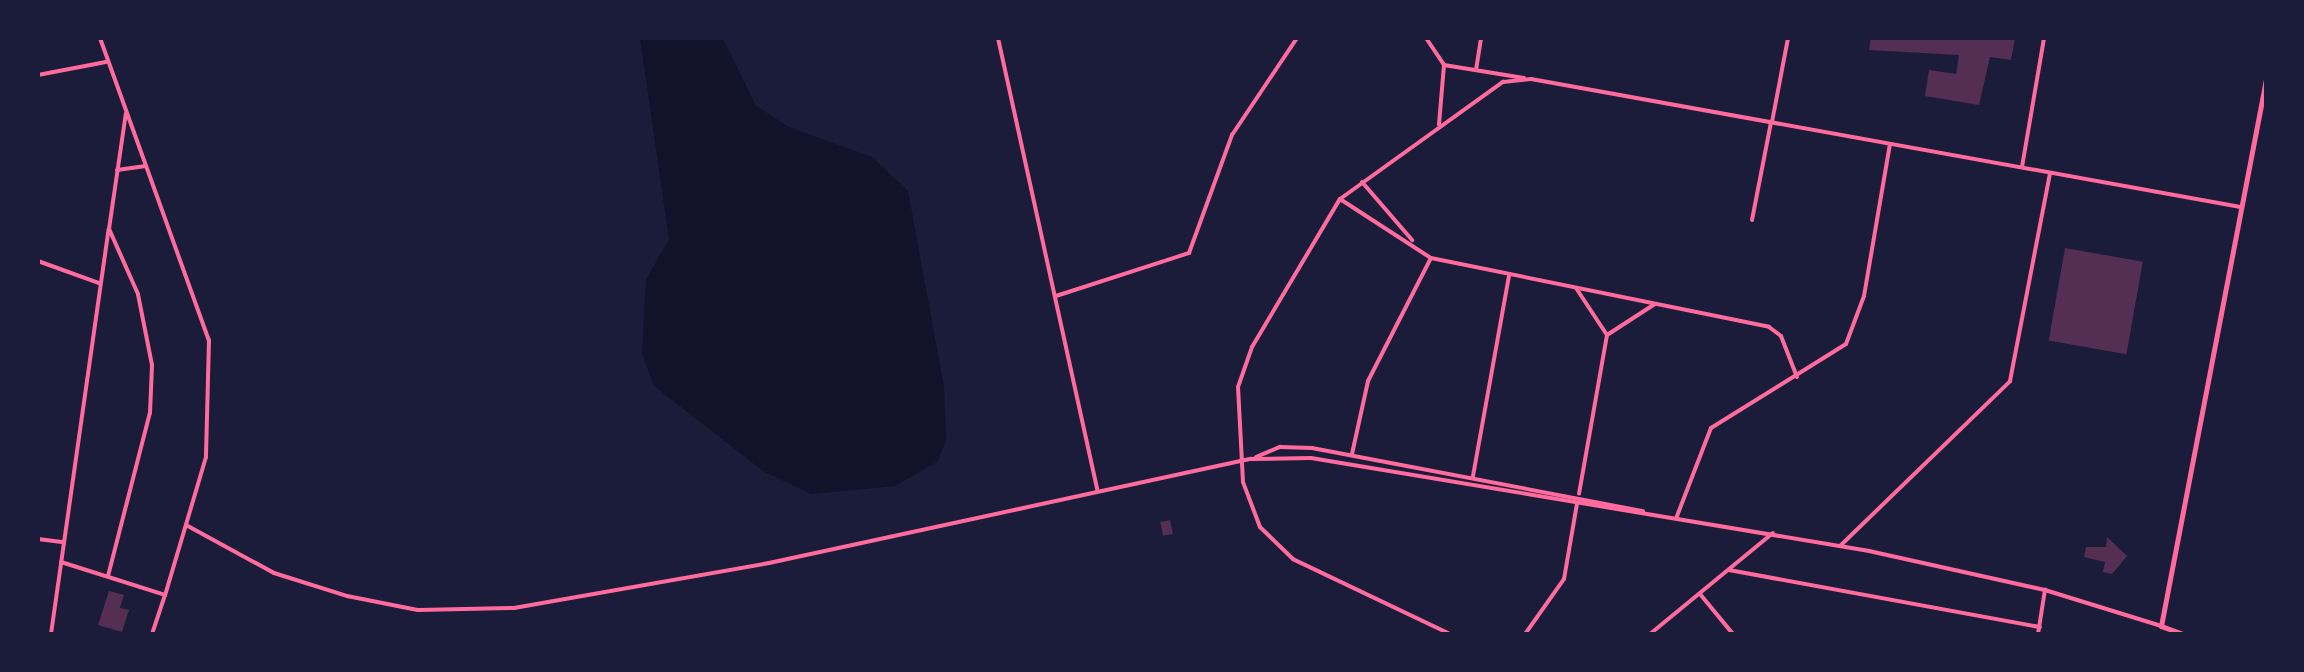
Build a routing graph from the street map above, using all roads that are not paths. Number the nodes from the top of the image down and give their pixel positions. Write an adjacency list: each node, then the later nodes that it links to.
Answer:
1 (100, 38): 8 (street)
2 (998, 38): 33 (street)
3 (1297, 38): 33 (street)
4 (1426, 38): 9 (street)
5 (1481, 38): 10 (street)
6 (1788, 38): 15 (street)
7 (2044, 38): 19 (street)
8 (107, 62): 11 (street); 14 (street)
9 (1444, 65): 10 (street); 16 (street)
10 (1476, 70): 12 (street)
11 (38, 75)
12 (1531, 79): 15 (street); 16 (street)
13 (2266, 79): 24 (street)
14 (126, 111): 18 (street); 20 (street)
15 (1772, 122): 17 (street); 25 (street)
16 (1439, 125): 22 (street)
17 (1890, 144): 19 (street); 36 (street)
18 (147, 165): 20 (street); 46 (street)
19 (2022, 167): 21 (street)
20 (117, 170): 26 (street)
21 (2050, 173): 24 (street); 50 (street)
22 (1362, 182): 23 (street); 27 (street)
23 (1340, 199): 27 (street); 39 (street)
24 (2241, 207): 57 (street)
25 (1752, 220)
26 (109, 229): 31 (street); 53 (street)
27 (1416, 245): 28 (street)
28 (1431, 258): 30 (street); 37 (street)
29 (38, 261): 31 (street)
30 (1509, 275): 32 (street); 40 (street)
31 (99, 283): 49 (street)
32 (1576, 288): 34 (street); 35 (street)
33 (1056, 296): 41 (street)
34 (1656, 303): 35 (street); 36 (street)
35 (1607, 335): 42 (street)
36 (1797, 377): 45 (street)
37 (1352, 454): 38 (street); 40 (street)
38 (1251, 459): 39 (street); 43 (street)
39 (1242, 462): 41 (street); 61 (street)
40 (1473, 476): 42 (street)
41 (1097, 489): 46 (street)
42 (1579, 494): 44 (street)
43 (1577, 504): 44 (street); 62 (street)
44 (1645, 512): 45 (street)
45 (1677, 516): 47 (street)
46 (186, 525): 56 (street)
47 (1773, 533): 50 (street); 52 (street)
48 (38, 539): 49 (street)
49 (64, 542): 51 (street)
50 (1840, 546): 54 (street)
51 (61, 562): 53 (street); 59 (street)
52 (1729, 570): 55 (street); 58 (street)
53 (108, 576): 56 (street)
54 (2045, 590): 57 (street); 58 (street)
55 (1700, 594): 63 (street); 64 (street)
56 (165, 595): 60 (street)
57 (2161, 626): 66 (street)
58 (2040, 627): 65 (street)
59 (51, 634)
60 (152, 634)
61 (1450, 634)
62 (1525, 634)
63 (1650, 634)
64 (1733, 634)
65 (2038, 634)
66 (2183, 634)

